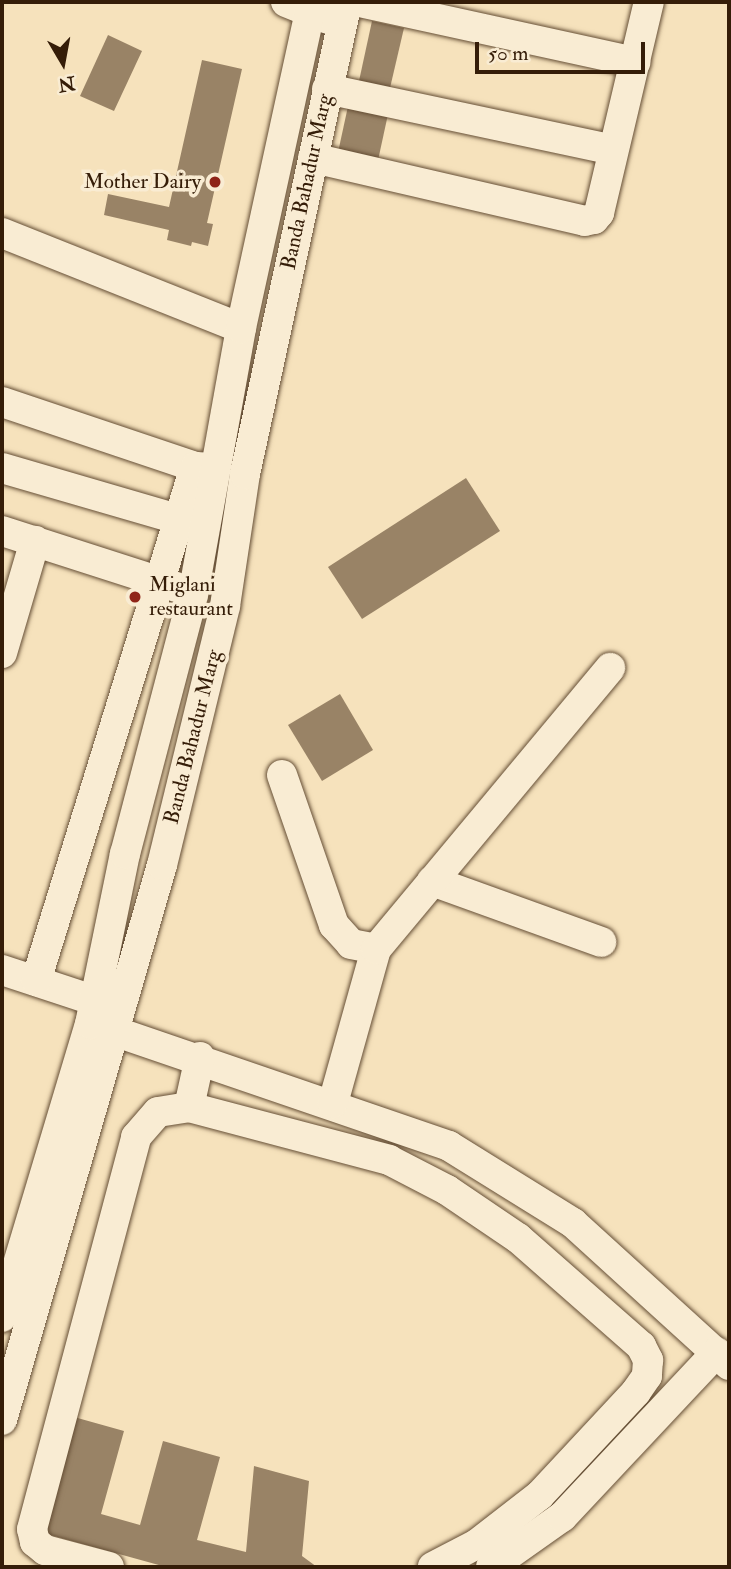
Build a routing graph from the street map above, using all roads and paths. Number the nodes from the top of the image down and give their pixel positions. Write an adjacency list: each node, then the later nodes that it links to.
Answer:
1 (360, 2): 5 (street)
2 (649, 2): 5 (street)
3 (302, 14): 4 (street); 10 (street, Banda Bahadur Marg)
4 (341, 25): 6 (street, Banda Bahadur Marg)
5 (636, 62): 7 (street)
6 (327, 89): 7 (street); 8 (street, Banda Bahadur Marg)
7 (613, 150): 8 (street)
8 (313, 158): 14 (street, Banda Bahadur Marg)
9 (2, 233): 10 (street)
10 (240, 328): 12 (street, Banda Bahadur Marg)
11 (2, 402): 12 (street)
12 (205, 467): 14 (street); 15 (street); 19 (street, Banda Bahadur Marg)
13 (2, 468): 15 (street)
14 (245, 474): 21 (street, Banda Bahadur Marg)
15 (178, 519): 18 (street)
16 (2, 531): 17 (street)
17 (35, 541): 18 (street); 20 (street)
18 (157, 579): 19 (street); 29 (street)
19 (193, 595): 21 (street); 30 (street, Banda Bahadur Marg)
20 (9, 606): 22 (street)
21 (225, 607): 30 (street, Banda Bahadur Marg)
22 (2, 653)
23 (610, 668): 25 (street)
24 (282, 775): 27 (street)
25 (432, 881): 26 (street); 27 (street)
26 (601, 942)
27 (376, 949): 32 (street)
28 (2, 970): 29 (street)
29 (36, 981): 30 (street)
30 (106, 1016): 31 (street); 34 (street, Banda Bahadur Marg); 36 (street, Banda Bahadur Marg)
31 (200, 1058): 32 (street); 33 (street)
32 (333, 1103): 35 (street)
33 (189, 1107): 37 (street); 38 (street)
34 (2, 1317)
35 (723, 1358): 39 (street)
36 (2, 1420)
37 (109, 1567)
38 (433, 1567)
39 (491, 1567)

